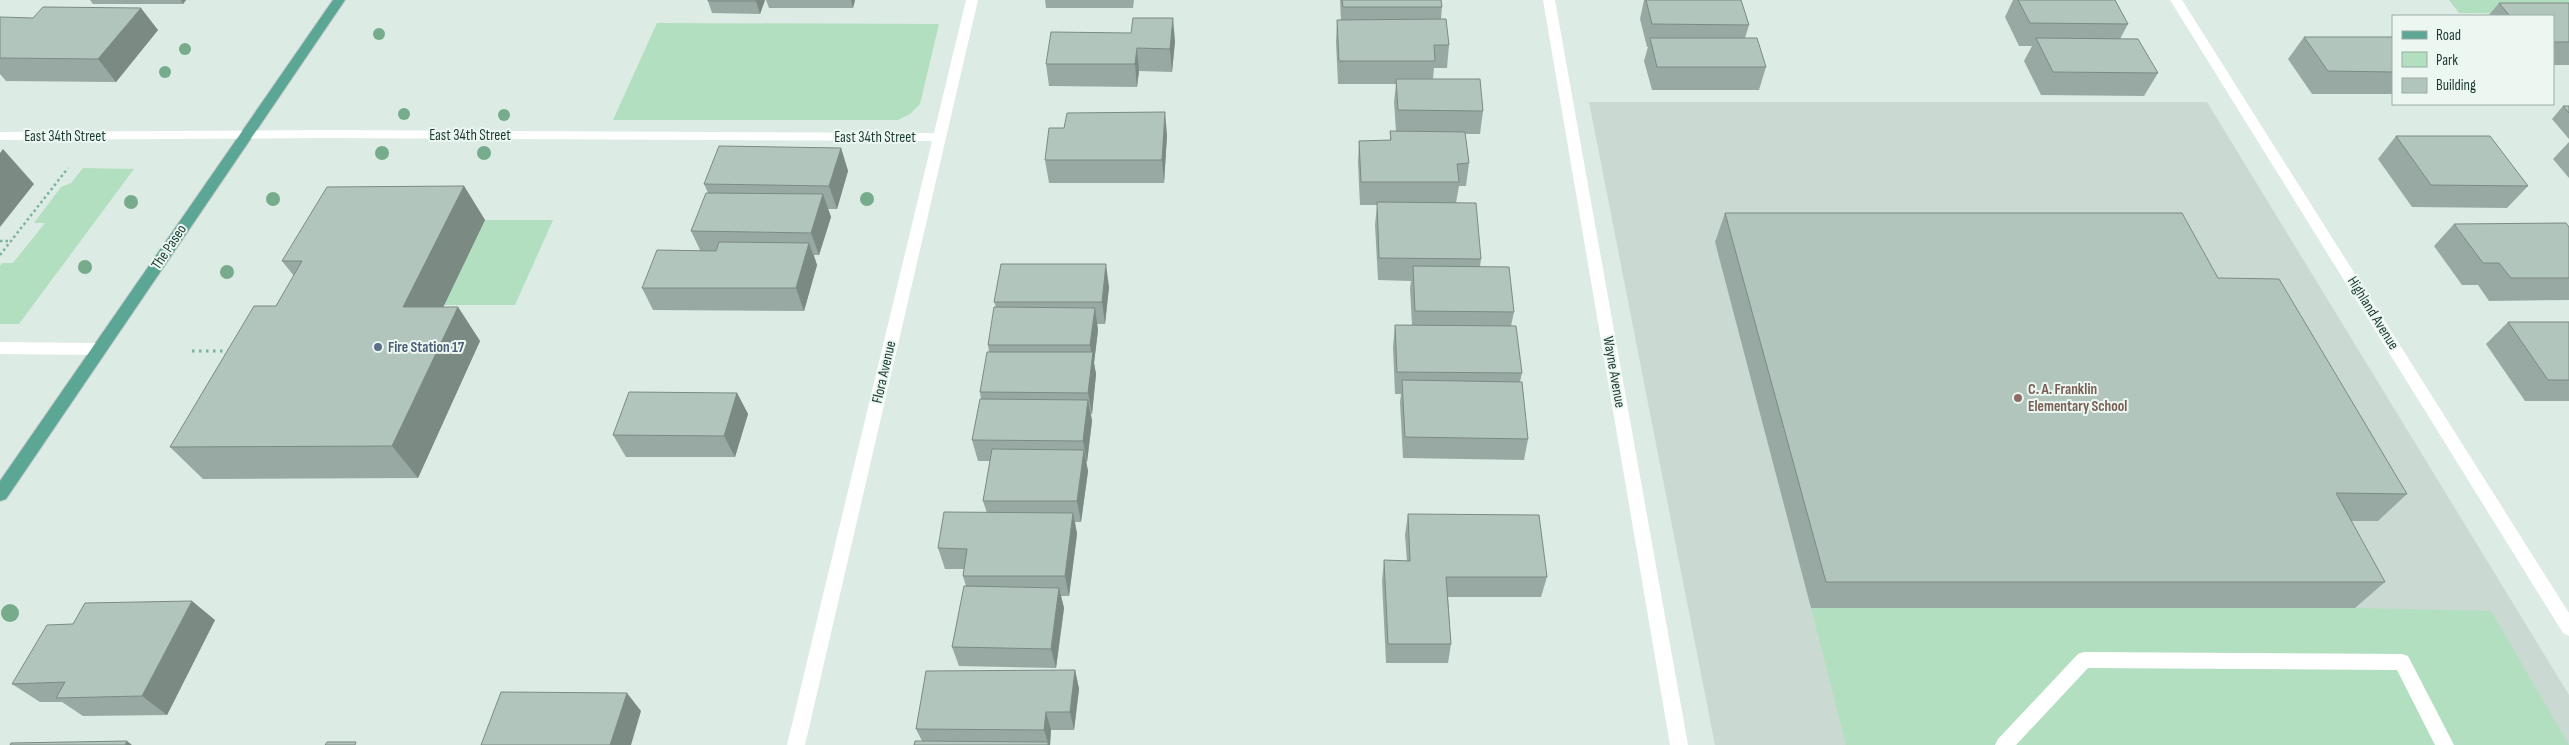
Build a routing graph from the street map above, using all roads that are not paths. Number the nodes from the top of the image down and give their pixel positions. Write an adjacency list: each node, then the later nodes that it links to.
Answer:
1 (339, 0): 5 (main road, The Paseo)
2 (972, 0): 7 (street, Flora Avenue)
3 (1549, 0): 13 (street, Wayne Avenue)
4 (2176, 0): 11 (street, Highland Avenue)
5 (247, 134): 6 (street, East 34th Street); 7 (street, East 34th Street); 9 (main road, The Paseo)
6 (0, 136)
7 (939, 137): 12 (street, Flora Avenue)
8 (0, 348): 9 (street)
9 (99, 349): 10 (main road, The Paseo)
10 (0, 494)
11 (2569, 628)
12 (796, 745)
13 (1679, 745)
14 (2004, 745): 15 (street)
15 (2445, 745)

